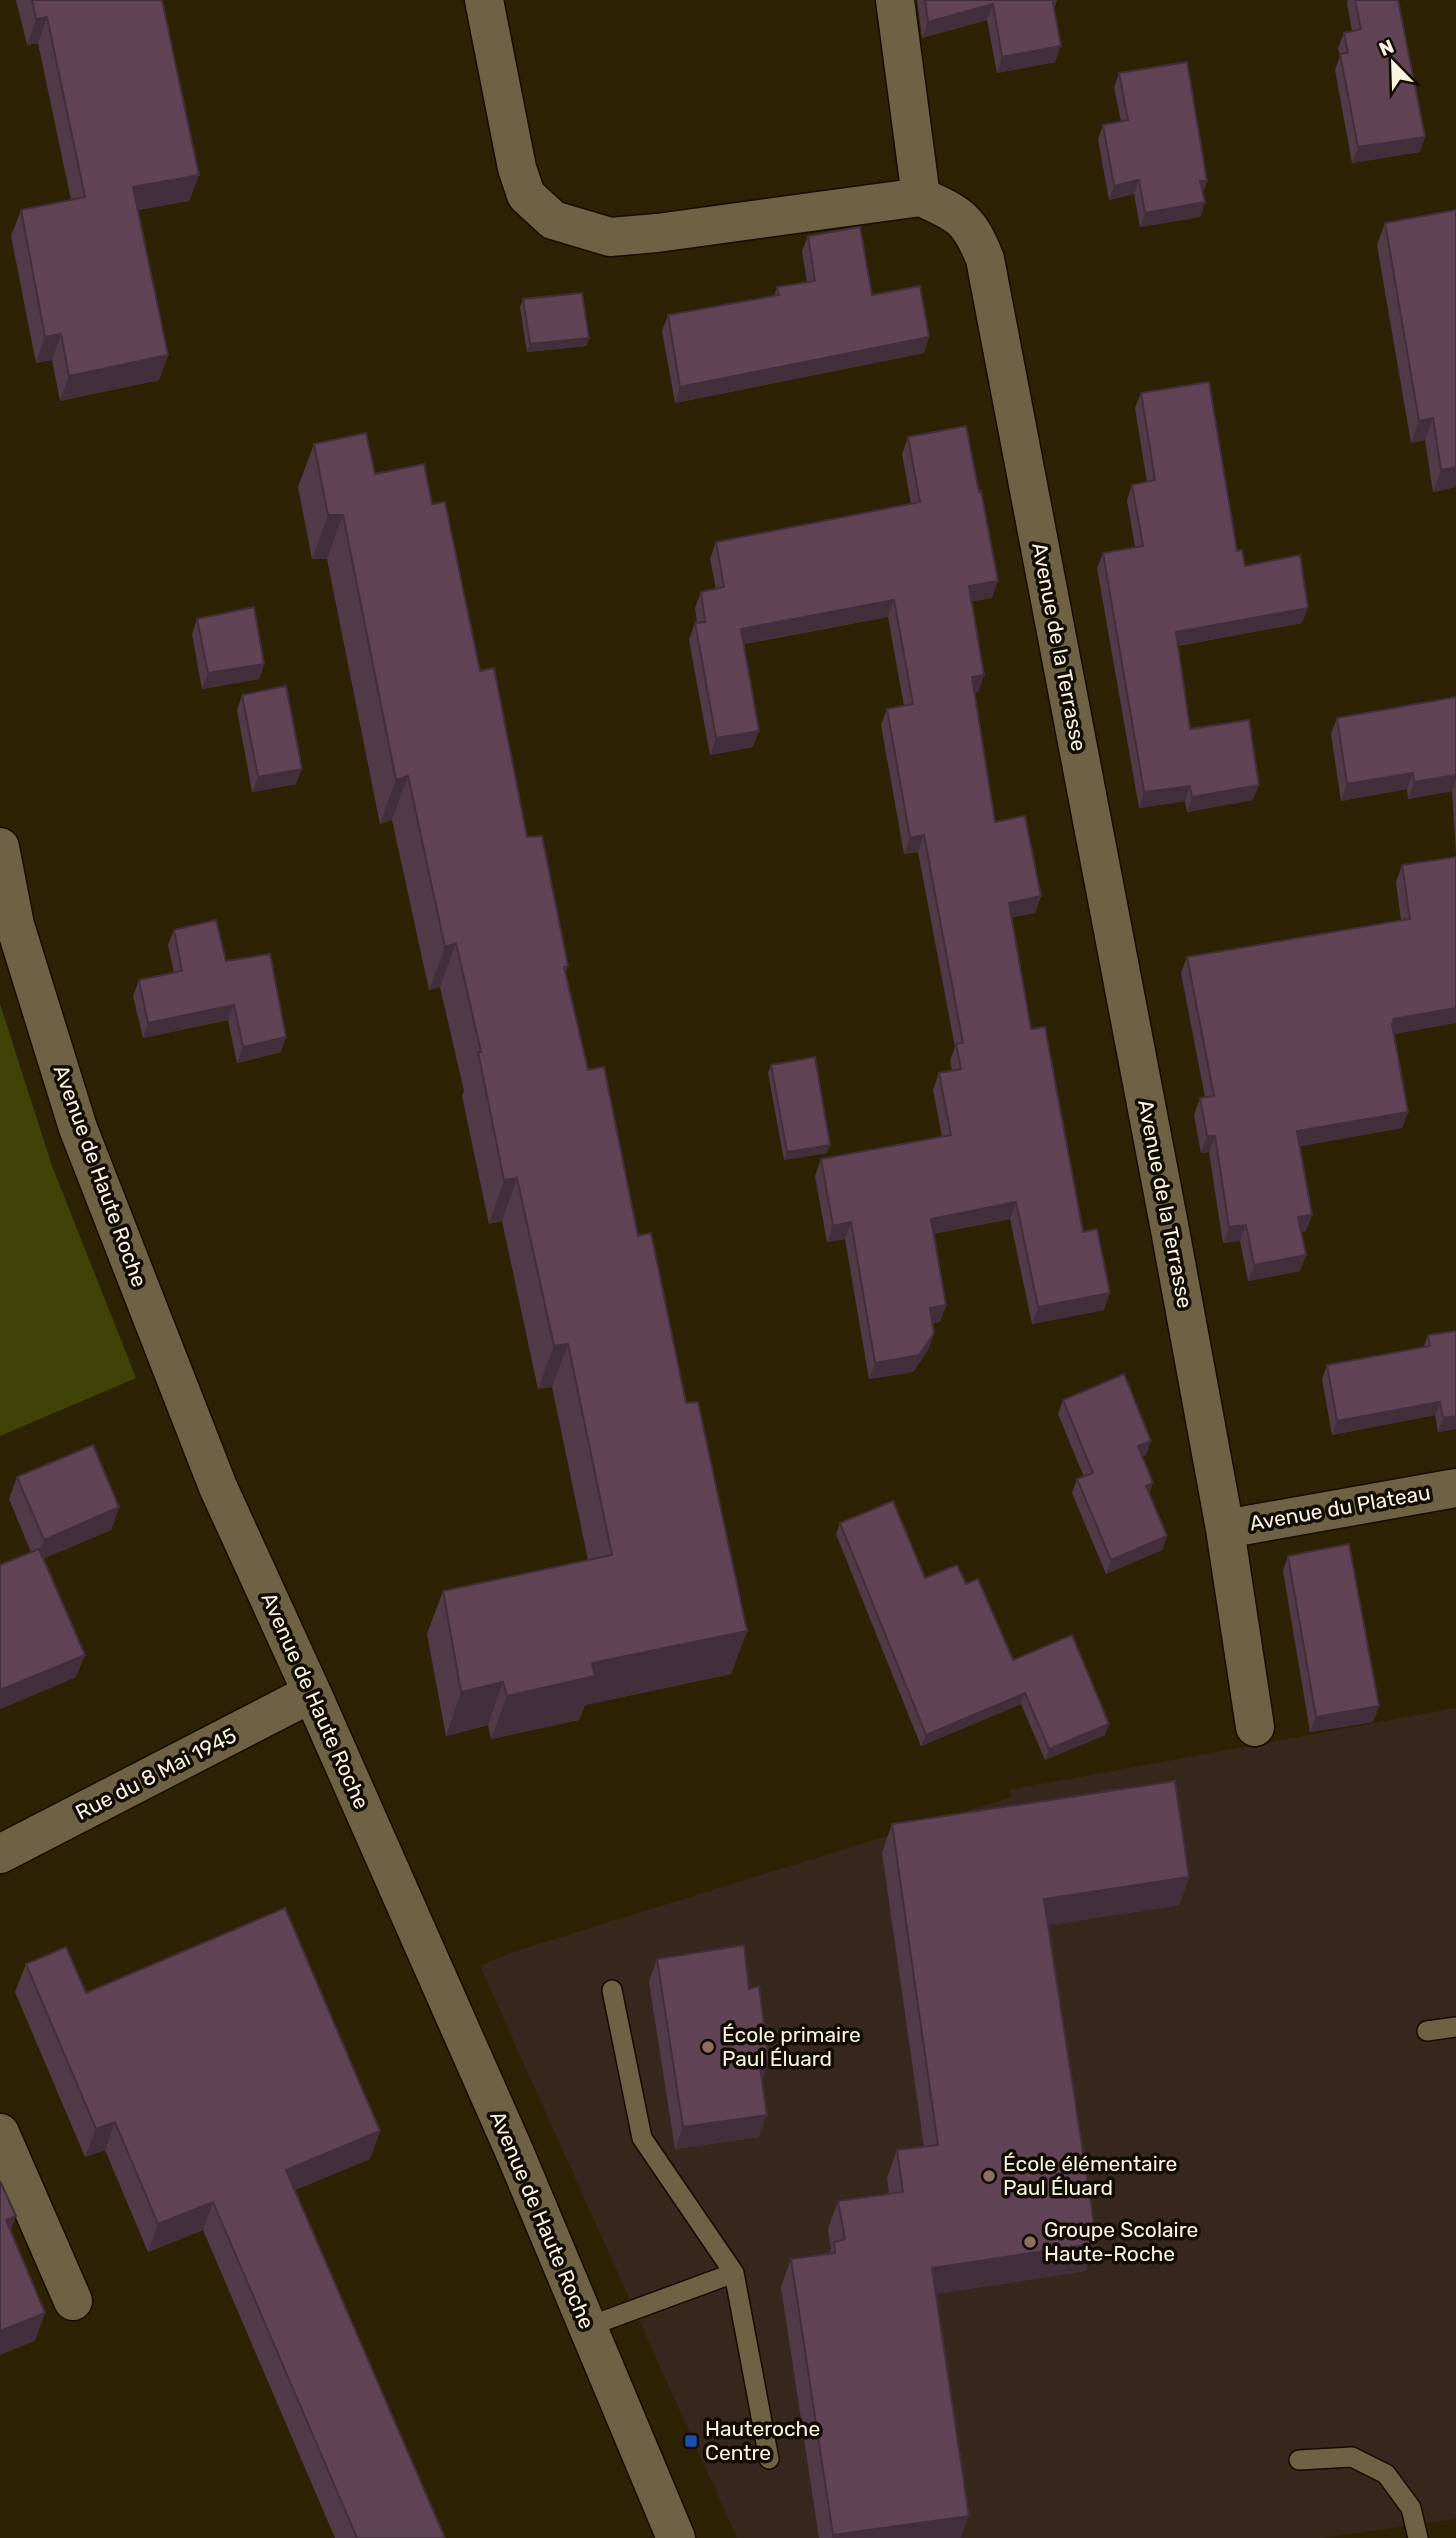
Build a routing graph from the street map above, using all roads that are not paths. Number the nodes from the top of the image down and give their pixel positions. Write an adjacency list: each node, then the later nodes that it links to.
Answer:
1 (484, 0): 3 (street)
2 (895, 0): 3 (street)
3 (921, 197): 6 (street, Avenue de la Terrasse)
4 (0, 847): 7 (street, Avenue de Haute Roche)
5 (1456, 1488): 6 (street, Avenue du Plateau)
6 (1225, 1529): 8 (street, Avenue de la Terrasse)
7 (312, 1693): 9 (street, Rue du 8 Mai 1945); 16 (street, Avenue de Haute Roche)
8 (1255, 1727)
9 (0, 1854)
10 (612, 1990): 14 (lane)
11 (1456, 2026): 12 (lane)
12 (1427, 2031)
13 (0, 2133): 15 (street)
14 (734, 2273): 16 (lane); 17 (lane)
15 (73, 2301)
16 (587, 2327): 19 (street, Avenue de Haute Roche)
17 (769, 2459)
18 (1299, 2460): 20 (lane)
19 (676, 2538)
20 (1418, 2538)

